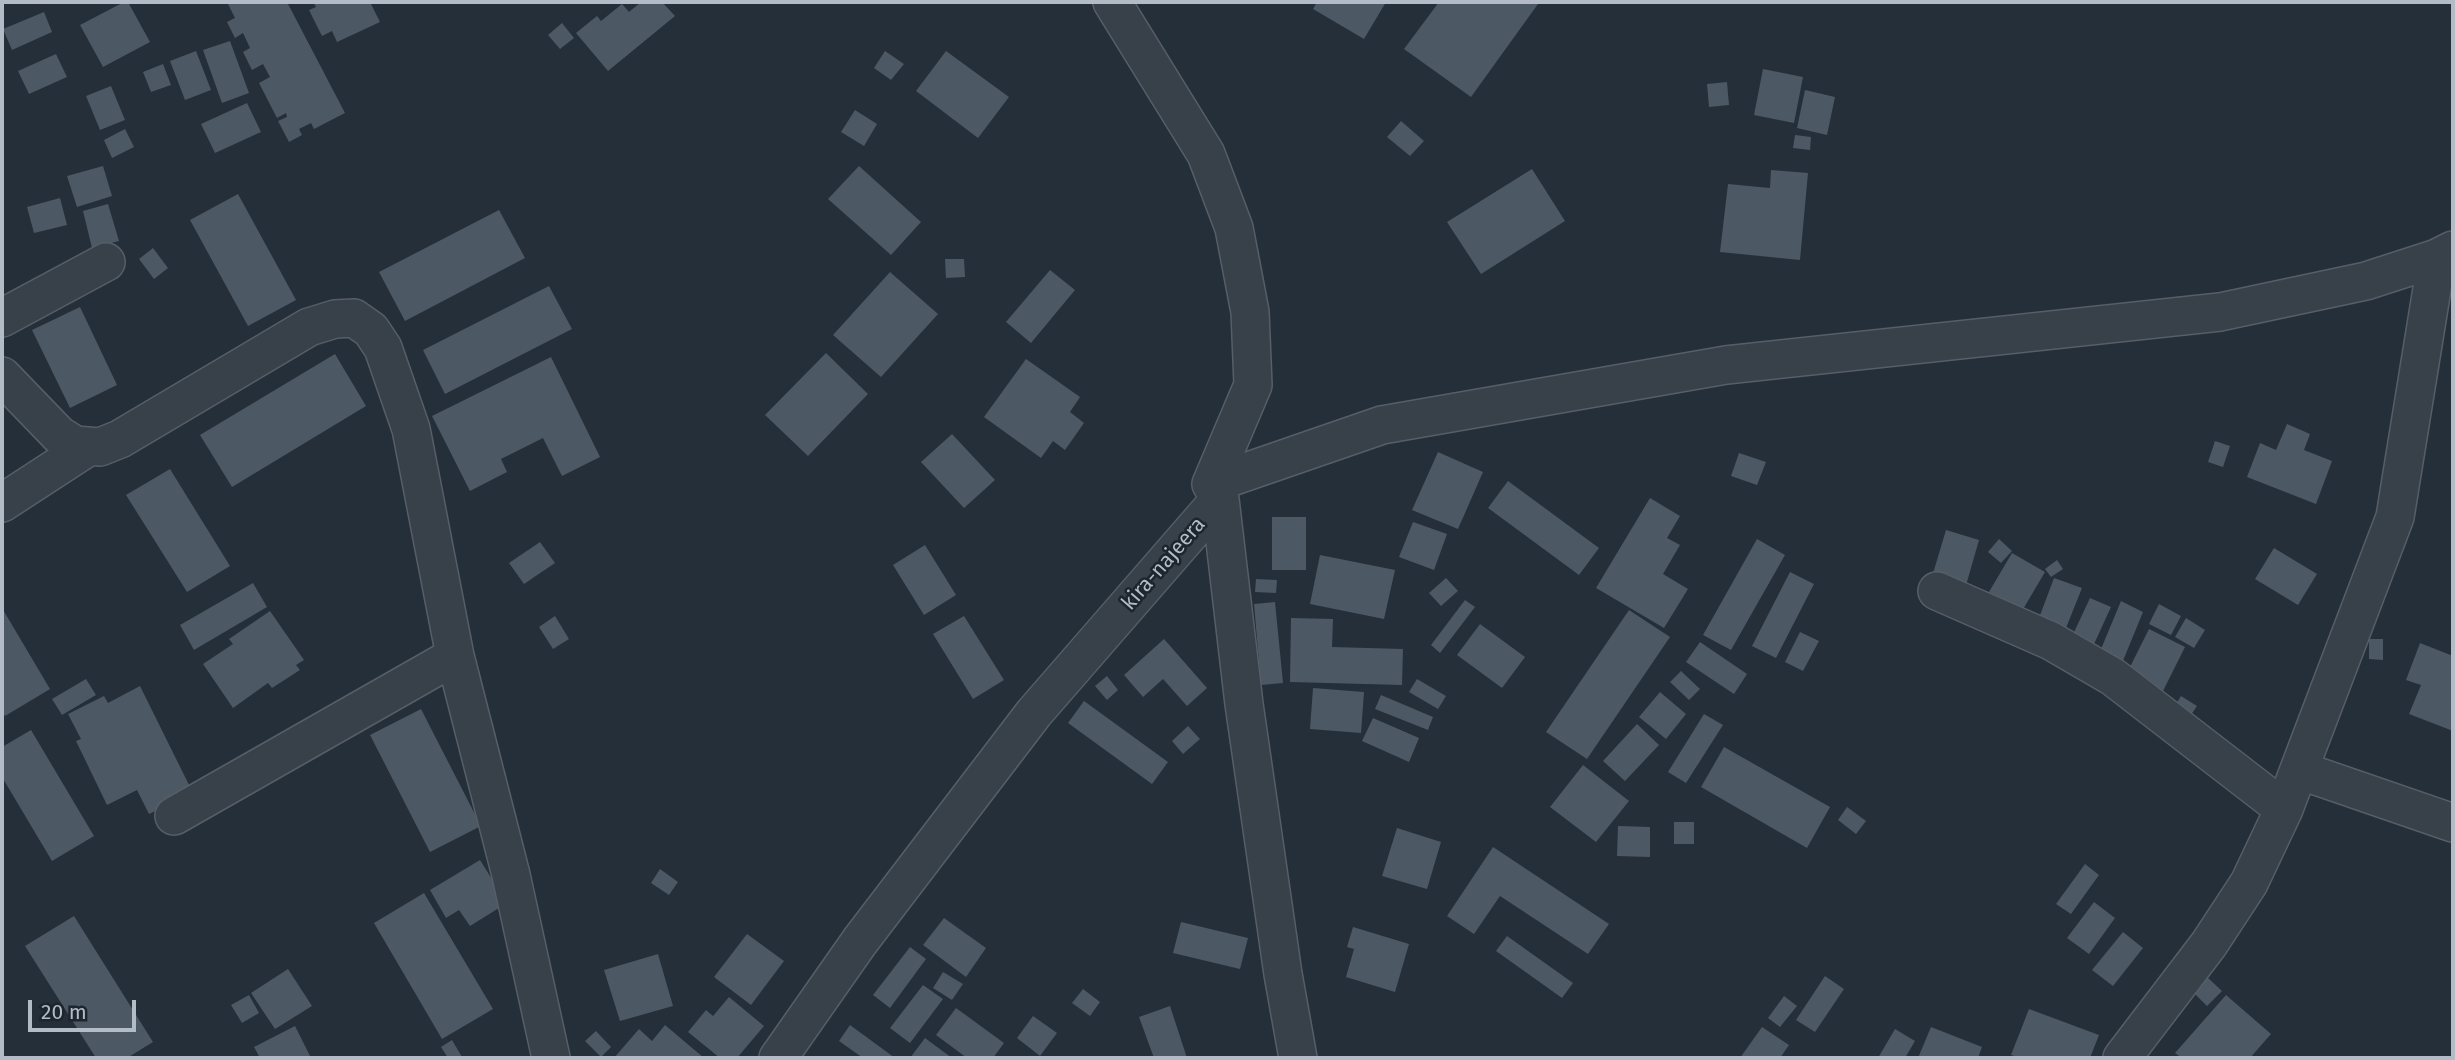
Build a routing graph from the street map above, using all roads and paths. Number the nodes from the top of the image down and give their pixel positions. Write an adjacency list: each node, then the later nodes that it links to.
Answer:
1 (1112, 2): 7 (street, kira-najeera)
2 (2445, 254): 7 (street); 11 (street)
3 (106, 261): 4 (street)
4 (2, 318)
5 (2, 376): 6 (street)
6 (88, 447): 8 (street); 10 (street)
7 (1216, 492): 16 (street, kira-najeera); 17 (street)
8 (2, 503)
9 (1937, 591): 12 (street)
10 (455, 656): 13 (street); 15 (street)
11 (2299, 770): 12 (street); 14 (street)
12 (2284, 809): 18 (street)
13 (174, 816)
14 (2453, 823)
15 (551, 1058)
16 (778, 1058)
17 (1298, 1058)
18 (2122, 1058)

